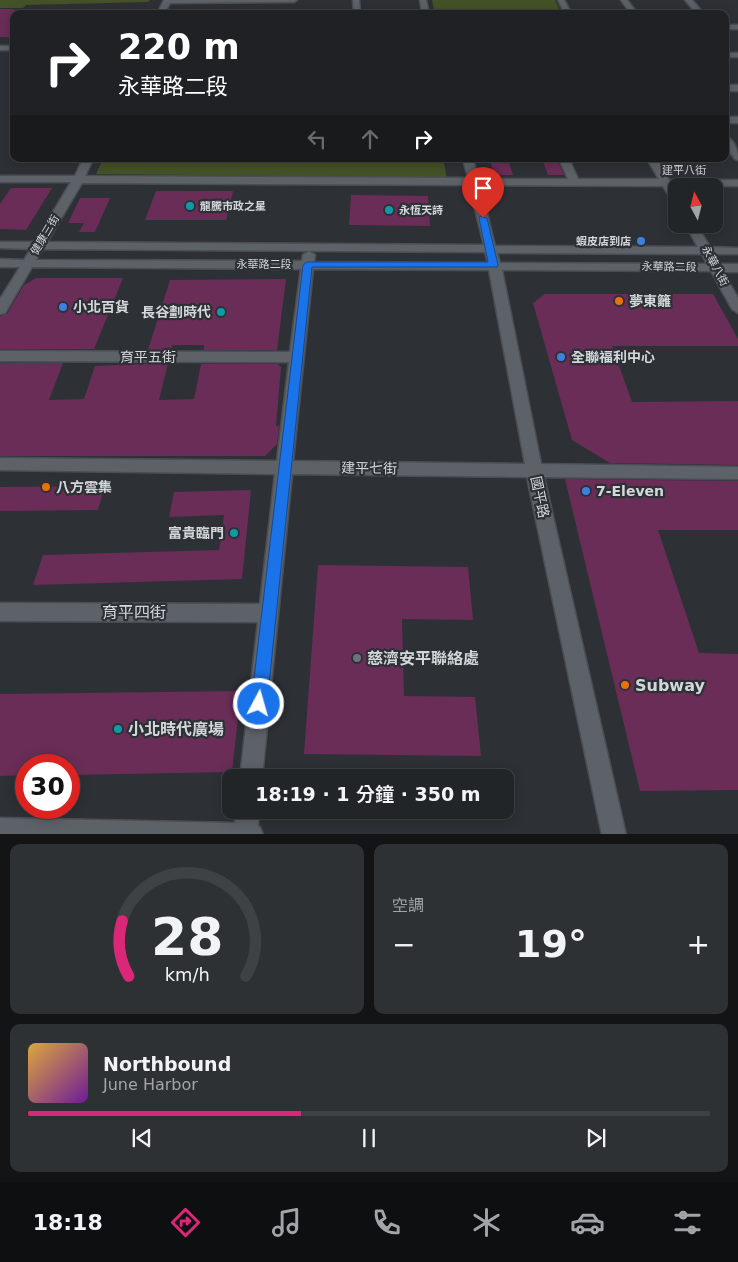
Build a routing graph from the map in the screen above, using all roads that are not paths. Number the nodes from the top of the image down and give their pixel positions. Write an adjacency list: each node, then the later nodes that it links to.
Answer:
1 (168, 0): 4 (street)
2 (624, 0): 5 (street)
3 (688, 0): 6 (street)
4 (294, 3)
5 (632, 10)
6 (697, 10)
7 (87, 162): 12 (street, 健康三街)
8 (469, 162): 13 (street, 國平路)
9 (565, 162): 14 (street)
10 (654, 162): 15 (street)
11 (0, 179): 12 (street, 建平八街)
12 (78, 180): 13 (street, 建平八街); 20 (street, 健康三街)
13 (474, 182): 14 (street, 建平八街); 24 (street, 國平路)
14 (574, 182): 15 (street, 建平八街)
15 (666, 182): 16 (street, 建平八街); 17 (street)
16 (738, 182)
17 (668, 185)
18 (696, 233): 22 (street, 永華八街)
19 (0, 245): 20 (street, 永華路二段)
20 (39, 246): 21 (street, 永華路二段); 26 (street, 健康三街)
21 (310, 248): 24 (street, 永華路二段); 27 (street)
22 (707, 251): 23 (street, 永華路二段); 24 (street, 永華路二段); 28 (street, 永華八街)
23 (738, 251)
24 (492, 257): 27 (street, 永華路二段); 28 (street, 永華路二段); 36 (street, 國平路)
25 (0, 263): 26 (street, 永華路二段)
26 (28, 263): 27 (street, 永華路二段); 31 (street, 健康三街)
27 (307, 265): 33 (street)
28 (716, 268): 29 (street, 永華路二段); 30 (street, 永華八街)
29 (738, 268)
30 (738, 309)
31 (0, 310)
32 (0, 356): 33 (street, 育平五街)
33 (296, 357): 35 (street)
34 (0, 464): 35 (street, 建平七街)
35 (285, 467): 36 (street, 建平七街); 39 (street)
36 (534, 470): 37 (street, 建平七街); 45 (street, 國平路)
37 (738, 473)
38 (0, 612): 39 (street, 育平四街)
39 (269, 613): 40 (street)
40 (252, 769)
41 (247, 819): 43 (street)
42 (0, 830): 43 (street)
43 (245, 834): 44 (street)
44 (252, 834)
45 (614, 834)

